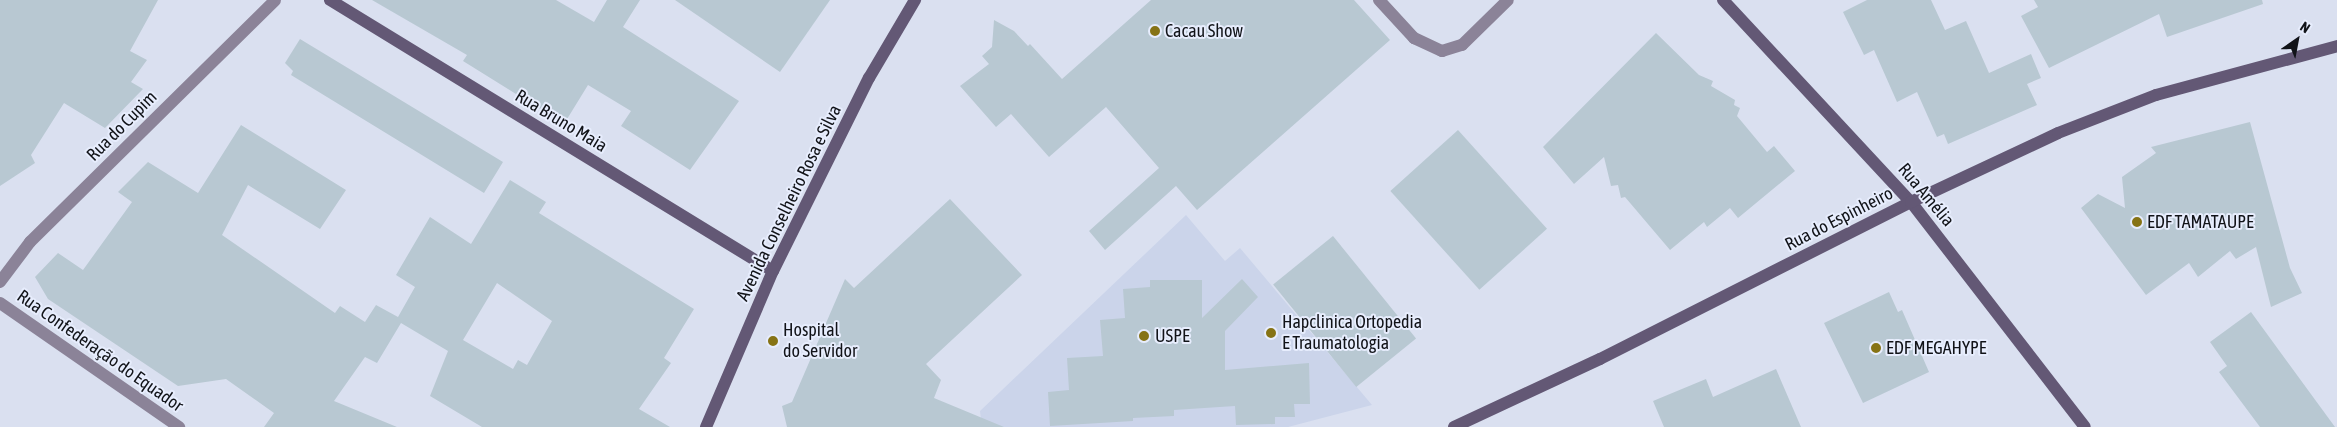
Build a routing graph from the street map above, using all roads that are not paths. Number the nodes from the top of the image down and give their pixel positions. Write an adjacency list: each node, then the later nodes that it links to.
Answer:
1 (275, 0): 10 (street, Rua do Cupim)
2 (330, 0): 9 (street, Rua Bruno Maia)
3 (915, 0): 9 (street, Avenida Conselheiro Rosa e Silva)
4 (1379, 0): 5 (street)
5 (1508, 0)
6 (1724, 0): 8 (street, Rua Amélia)
7 (2337, 46): 8 (street, Rua do Espinheiro)
8 (1912, 202): 14 (street, Rua do Espinheiro); 15 (street, Rua Amélia)
9 (773, 271): 13 (street, Avenida Conselheiro Rosa e Silva)
10 (0, 282)
11 (0, 303): 12 (street, Rua Confederação do Equador)
12 (179, 427)
13 (706, 427)
14 (1454, 427)
15 (2085, 427)

